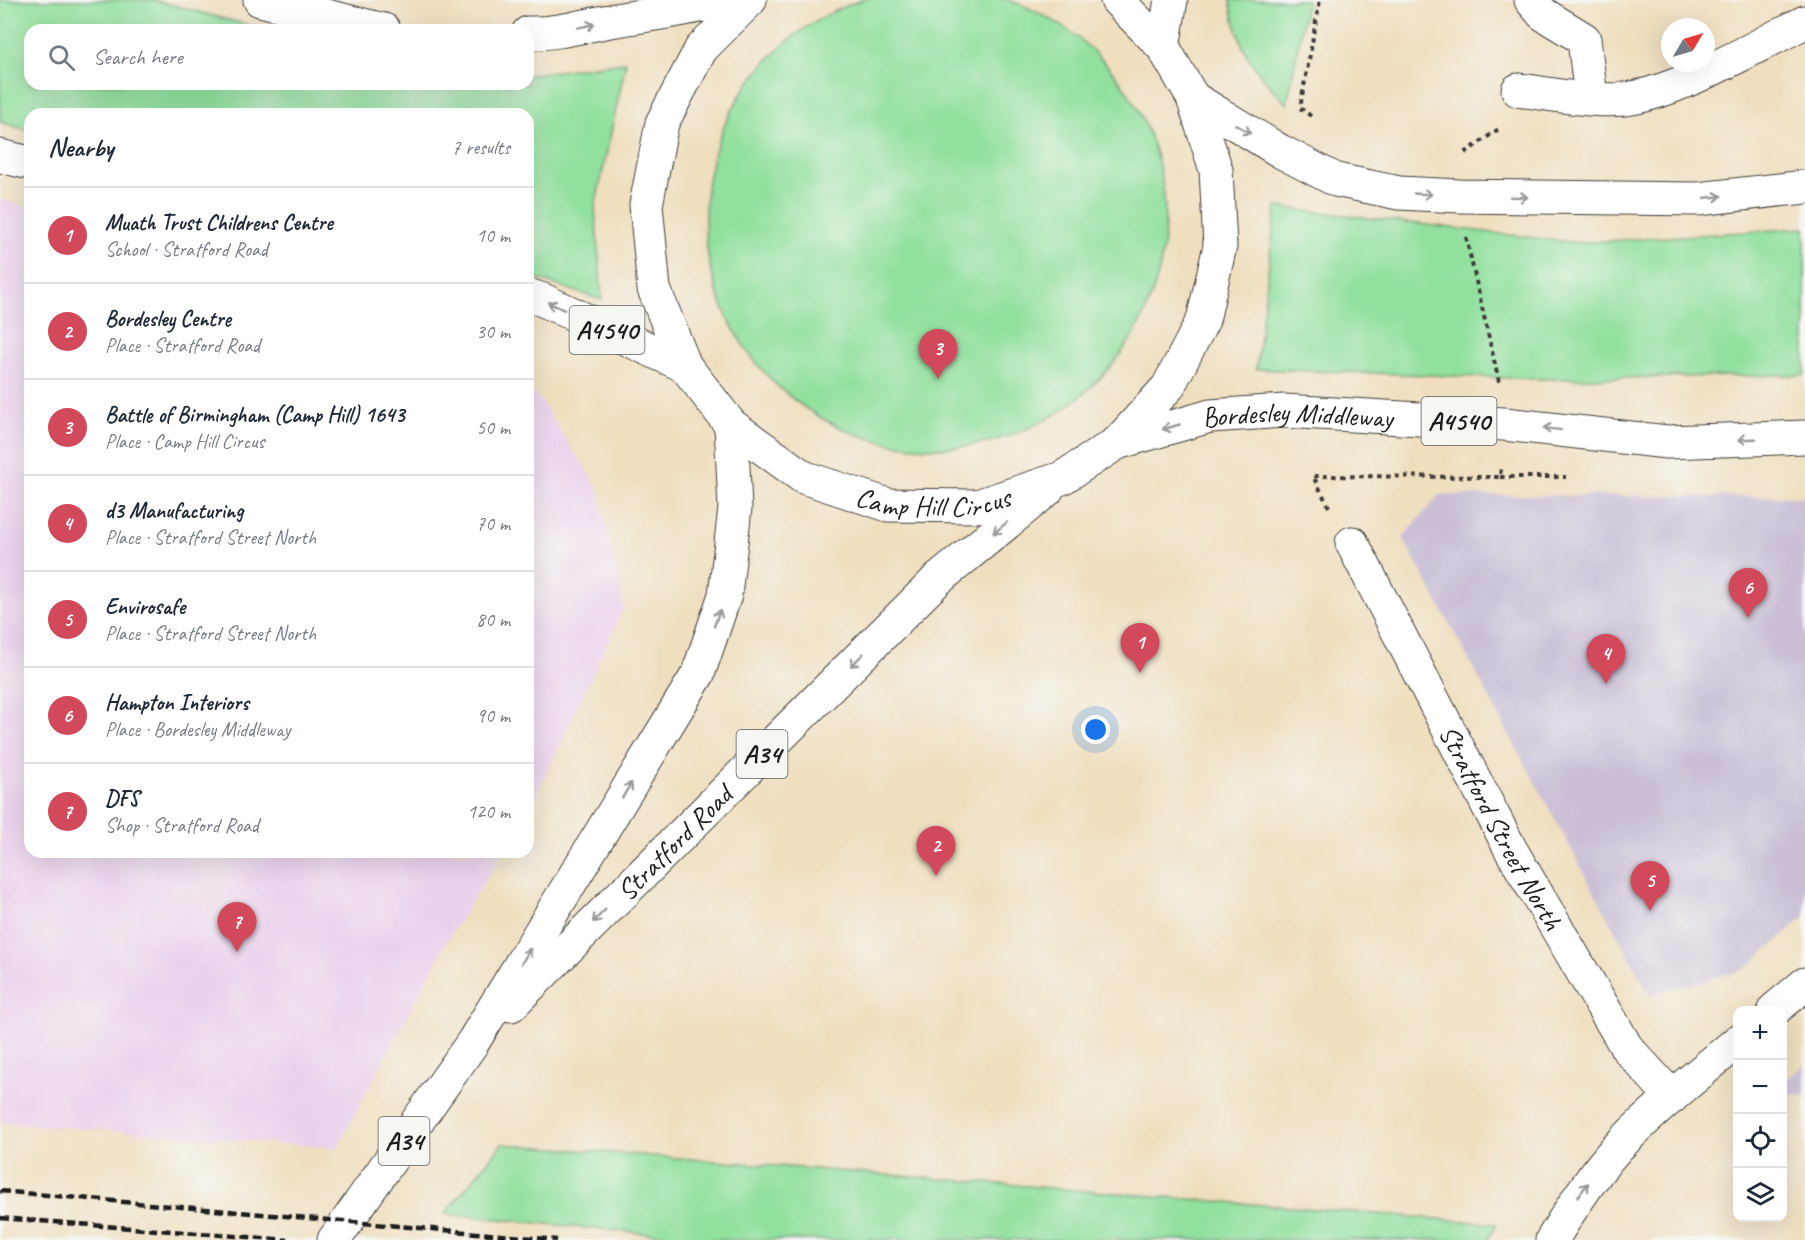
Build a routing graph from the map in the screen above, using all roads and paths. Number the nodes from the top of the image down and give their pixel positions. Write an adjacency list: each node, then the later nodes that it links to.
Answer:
1 (260, 0): 9 (main road)
2 (724, 0): 10 (main road, one-way to 2)
3 (750, 0): 21 (main road, Camp Hill Circus)
4 (1117, 0): 11 (main road, Camp Hill Circus)
5 (1171, 0): 11 (main road)
6 (1320, 0): 15 (path)
7 (1531, 0): 14 (main road)
8 (1805, 22): 14 (main road)
9 (359, 24)
10 (534, 33)
11 (1163, 47): 13 (main road, Camp Hill Circus)
12 (1518, 90): 14 (main road)
13 (1193, 98): 19 (main road, one-way to 19); 25 (main road, Camp Hill Circus)
14 (1591, 98)
15 (1319, 121)
16 (0, 156): 17 (main road)
17 (24, 162)
18 (1805, 186): 19 (main road, one-way to 18)
19 (1460, 196): 22 (path)
20 (534, 297): 21 (main road, A4540, one-way to 20)
21 (686, 366): 23 (main road, Camp Hill Circus)
22 (1504, 424): 24 (main road, Bordesley Middleway / A4540, one-way to 22); 25 (main road, Bordesley Middleway / A4540, one-way to 25); 26 (path)
23 (731, 425): 27 (main road, Camp Hill Circus); 31 (main road, Stratford Road / A34, one-way to 23)
24 (1805, 437)
25 (1117, 443): 27 (main road, Camp Hill Circus)
26 (1313, 476)
27 (1062, 478): 31 (main road, Stratford Road / A34, one-way to 31)
28 (1352, 543): 33 (main road, Stratford Street North)
29 (1805, 984): 30 (main road)
30 (1780, 1006)
31 (473, 1042): 34 (main road, Stratford Road / A34)
32 (1733, 1044): 33 (main road)
33 (1672, 1097): 35 (main road, one-way to 33)
34 (334, 1240)
35 (1552, 1240)

